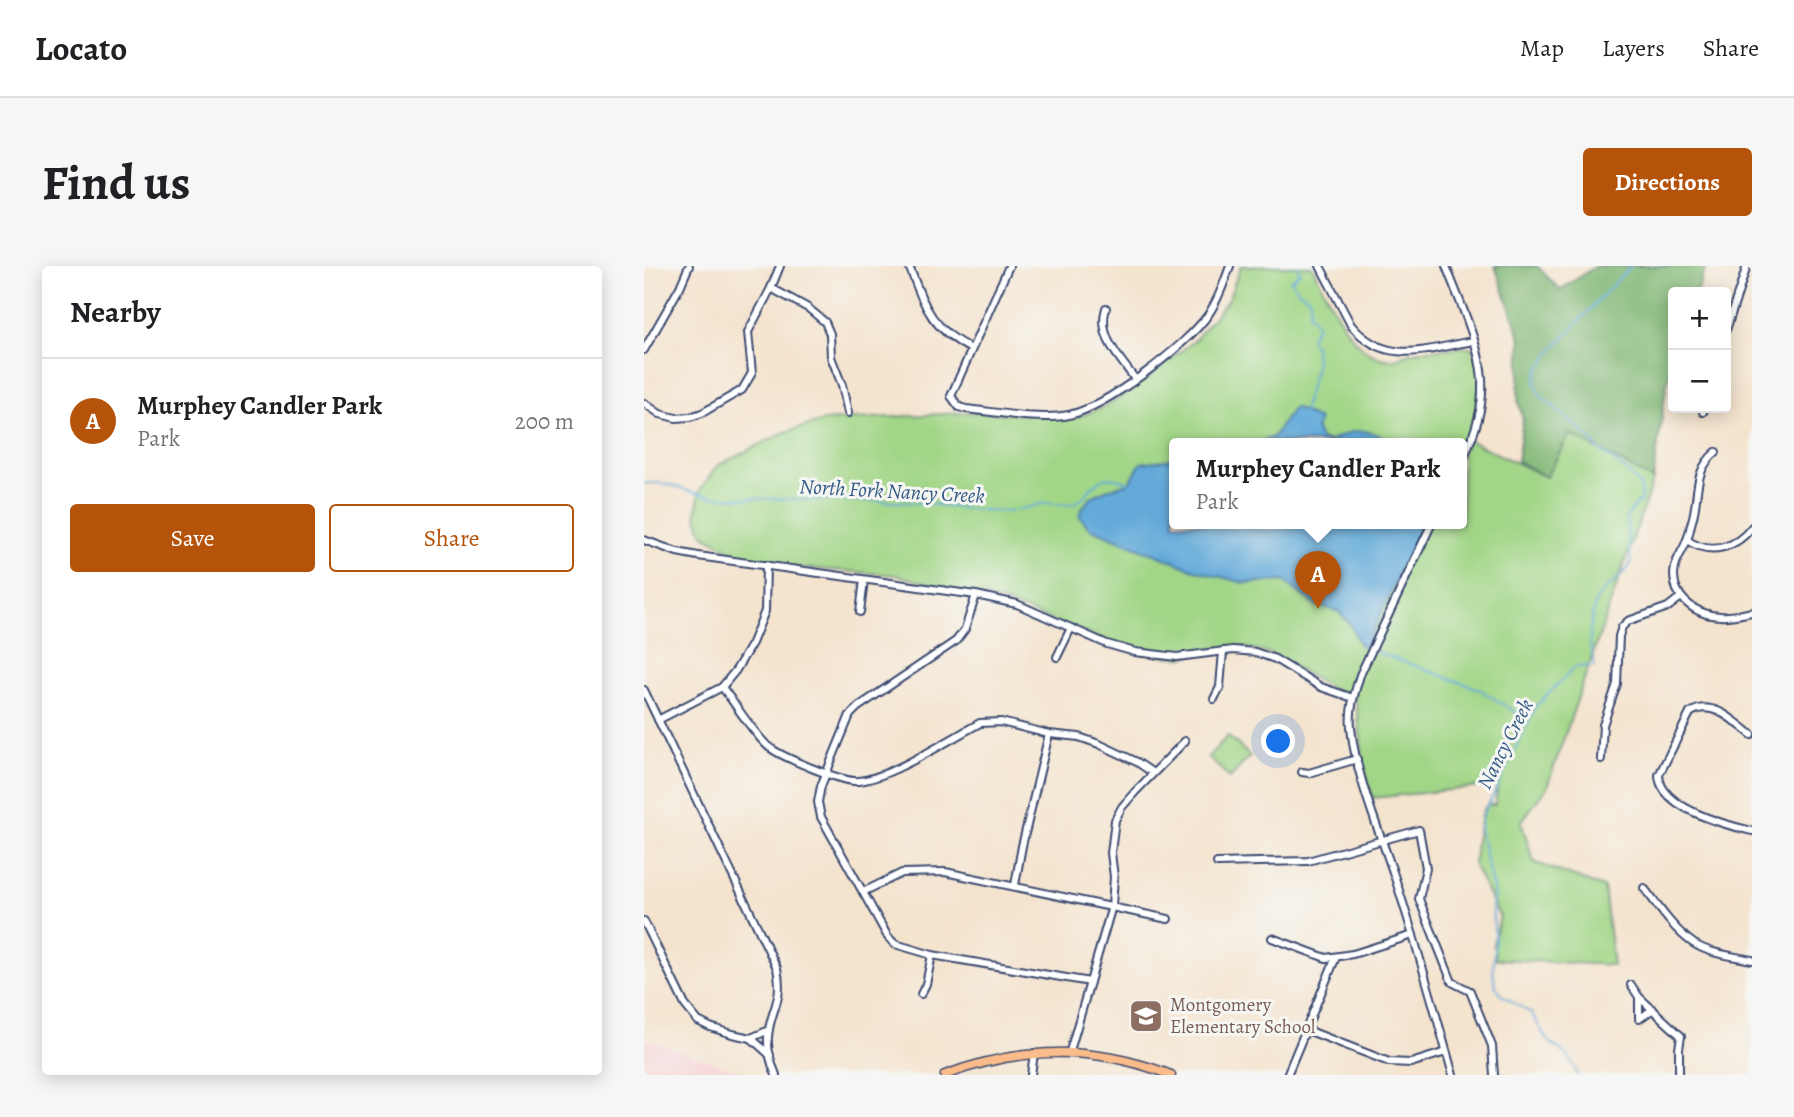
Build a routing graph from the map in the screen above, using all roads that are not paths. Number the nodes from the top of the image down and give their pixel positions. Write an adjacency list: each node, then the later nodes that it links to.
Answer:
1 (688, 266): 14 (street)
2 (780, 266): 9 (street)
3 (909, 266): 13 (street)
4 (1009, 266): 13 (street)
5 (1230, 266): 15 (street)
6 (1320, 266): 12 (street)
7 (1446, 266): 12 (street)
8 (1747, 266): 11 (street)
9 (771, 288): 16 (street); 17 (street)
10 (1106, 308): 15 (street)
11 (1731, 315)
12 (1473, 341): 18 (street)
13 (971, 349): 15 (street)
14 (644, 350)
15 (1135, 379)
16 (644, 403)
17 (848, 413)
18 (1467, 449)
19 (1716, 452): 23 (street)
20 (1752, 527): 23 (street)
21 (1429, 529): 35 (street)
22 (644, 540): 24 (street)
23 (1687, 540): 27 (street)
24 (766, 565): 25 (street); 33 (street)
25 (864, 580): 26 (street); 28 (street)
26 (976, 595): 30 (street); 45 (street)
27 (1681, 597): 29 (street); 42 (street)
28 (860, 612)
29 (1752, 612)
30 (1070, 628): 31 (street); 32 (street)
31 (1223, 651): 35 (street); 36 (street)
32 (1057, 657)
33 (722, 688): 37 (street); 45 (street)
34 (644, 690): 37 (street)
35 (1353, 698): 41 (street)
36 (1214, 699)
37 (658, 720): 65 (street)
38 (1049, 734): 44 (street); 45 (street); 49 (street)
39 (1752, 735): 46 (street)
40 (1185, 741): 44 (street)
41 (1357, 759): 43 (street); 47 (street)
42 (1601, 759)
43 (1302, 772)
44 (1153, 773): 52 (street)
45 (827, 774): 51 (street)
46 (1752, 831)
47 (1382, 839): 48 (street); 55 (street); 78 (street)
48 (1217, 863)
49 (1015, 885): 51 (street); 52 (street)
50 (1644, 888): 59 (street)
51 (863, 892): 57 (street)
52 (1112, 906): 53 (street); 60 (street)
53 (1168, 919)
54 (644, 921): 67 (street)
55 (1413, 935): 58 (street); 69 (street)
56 (1272, 938): 58 (street)
57 (932, 954): 60 (street); 62 (street)
58 (1336, 957): 66 (street)
59 (1752, 961)
60 (1090, 982): 68 (street)
61 (1631, 985): 63 (street)
62 (920, 994)
63 (1639, 997): 64 (street); 64 (street)
64 (1653, 1009): 79 (street)
65 (769, 1030): 67 (street); 71 (street)
66 (1307, 1030): 69 (street); 76 (street)
67 (751, 1038): 71 (street)
68 (1070, 1051): 70 (main road); 75 (main road)
69 (1446, 1052): 77 (street)
70 (1034, 1053): 73 (main road); 74 (street)
71 (770, 1055): 72 (street)
72 (776, 1075)
73 (944, 1075)
74 (1031, 1075)
75 (1171, 1075)
76 (1287, 1075)
77 (1452, 1075)
78 (1494, 1075)
79 (1679, 1075)

